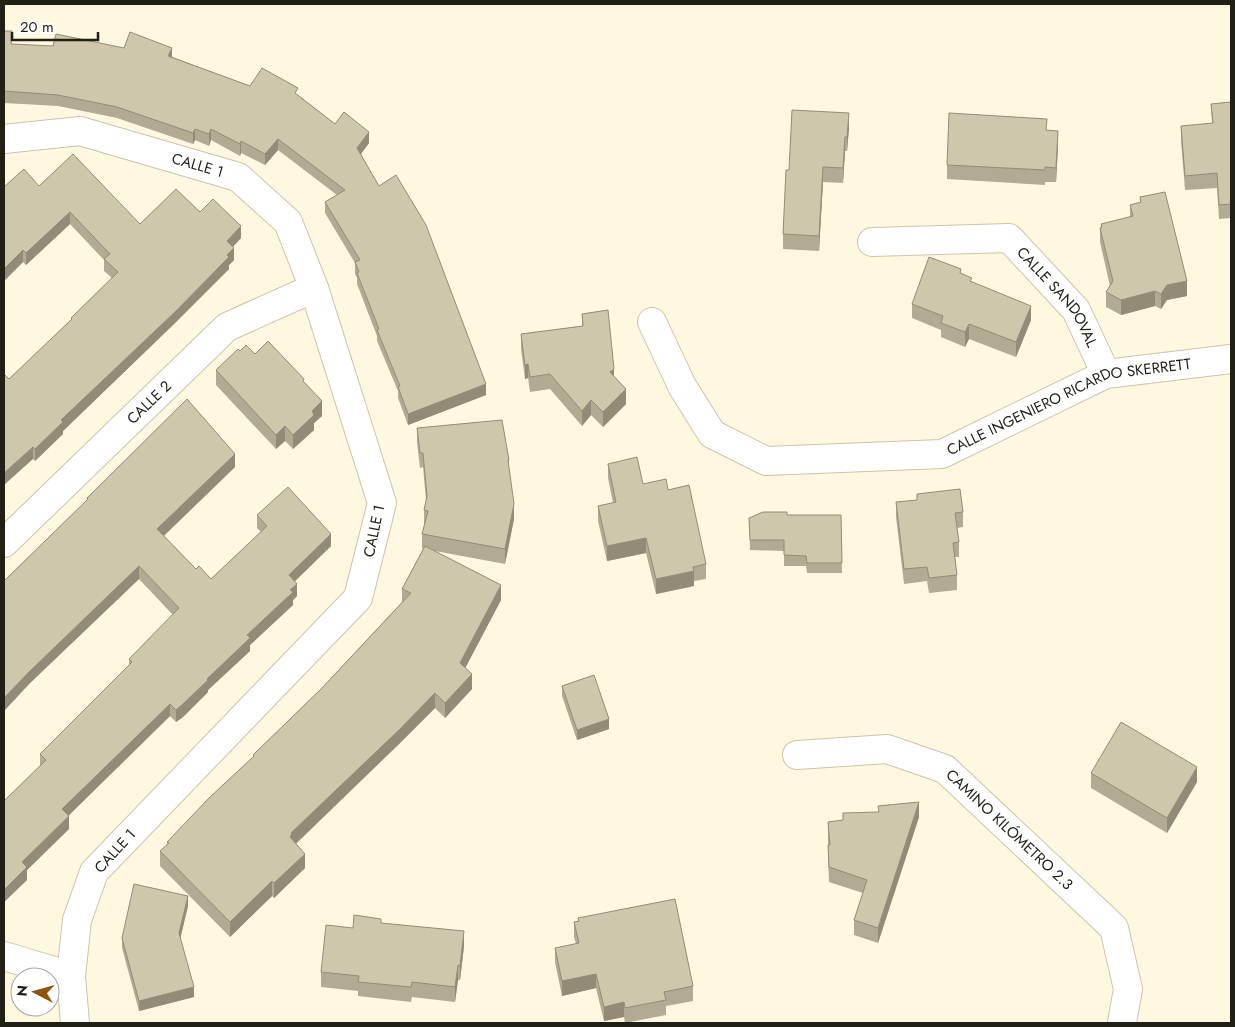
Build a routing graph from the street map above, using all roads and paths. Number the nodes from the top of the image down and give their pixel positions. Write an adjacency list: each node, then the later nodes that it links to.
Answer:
1 (4, 139): 3 (street, CALLE 1)
2 (872, 242): 6 (street, CALLE SANDOVAL)
3 (314, 288): 7 (street, CALLE 2); 10 (street, CALLE 1)
4 (652, 322): 6 (street, CALLE INGENIERO RICARDO SKERRETT)
5 (1231, 359): 6 (street, CALLE INGENIERO RICARDO SKERRETT)
6 (1106, 374)
7 (4, 543)
8 (797, 755): 12 (street, CAMINO KILÓMETRO 2.3)
9 (4, 956): 10 (street)
10 (71, 976): 11 (street, CALLE 1)
11 (75, 1023)
12 (1122, 1023)

